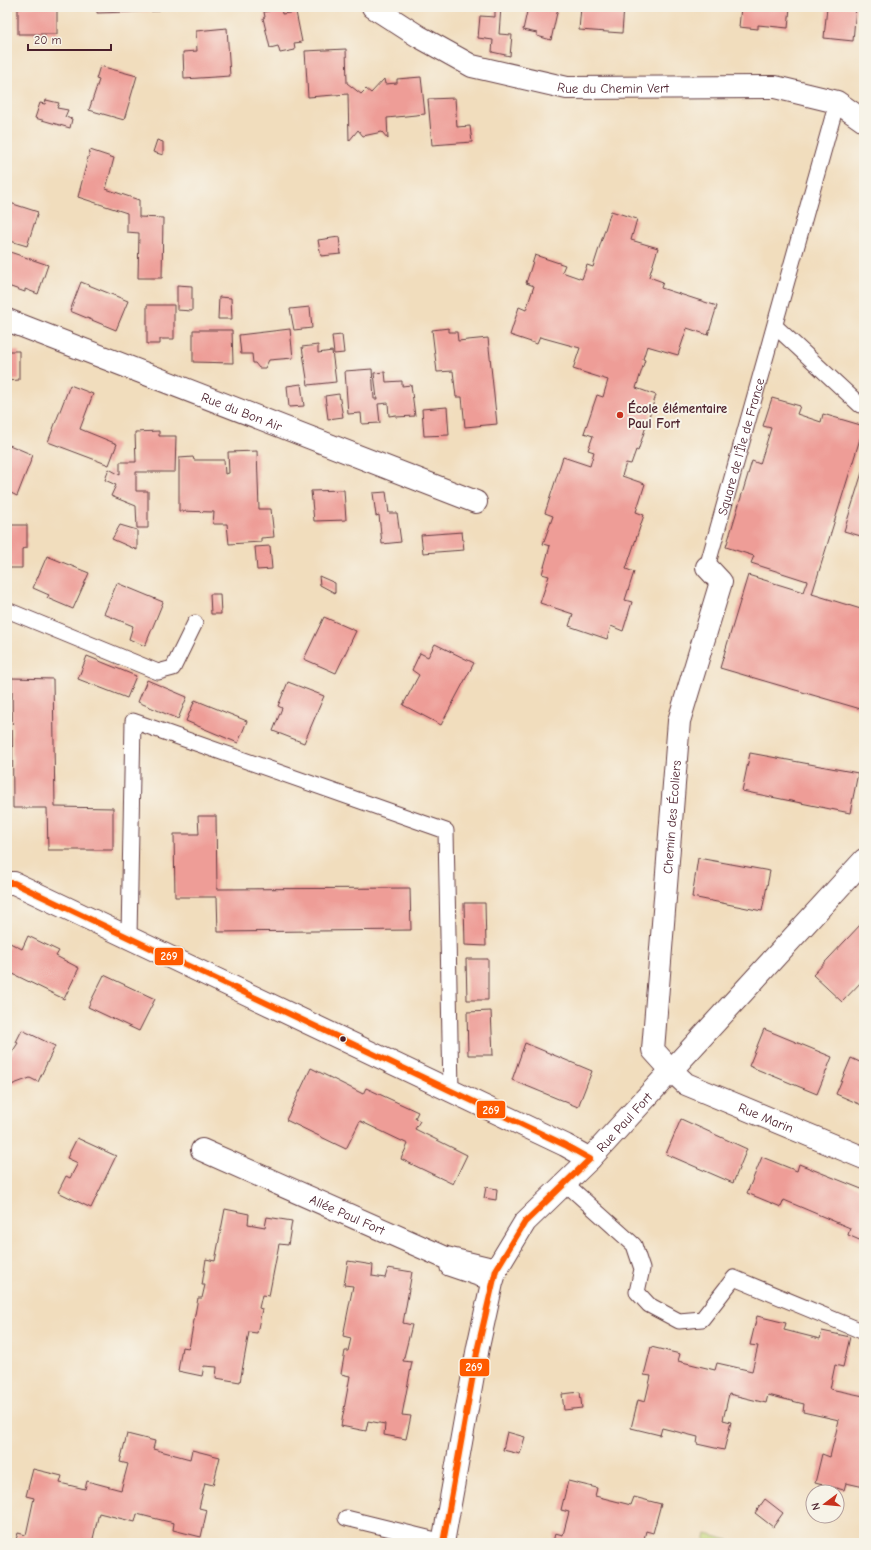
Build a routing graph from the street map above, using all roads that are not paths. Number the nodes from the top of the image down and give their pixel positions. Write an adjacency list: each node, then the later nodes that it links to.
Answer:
1 (373, 7): 2 (street, Rue du Chemin Vert)
2 (838, 102): 3 (street, Rue du Chemin Vert); 5 (lane, Square de l'Île de France)
3 (864, 121)
4 (7, 320): 7 (street, Rue du Bon Air)
5 (775, 326): 6 (lane); 8 (lane, Square de l'Île de France)
6 (860, 405)
7 (476, 502)
8 (707, 567): 14 (street, Chemin des Écoliers)
9 (7, 610): 10 (lane)
10 (195, 624)
11 (864, 860): 14 (street, Rue Paul Fort)
12 (7, 883): 13 (street)
13 (129, 937): 15 (street); 15 (lane)
14 (672, 1071): 17 (street, Rue Marin); 18 (street, Rue Paul Fort)
15 (451, 1091): 18 (street)
16 (202, 1150): 21 (street, Allée Paul Fort)
17 (864, 1158)
18 (590, 1159): 19 (street, Rue Paul Fort)
19 (565, 1183): 21 (street, Rue Paul Fort); 22 (lane)
20 (431, 1263): 21 (lane)
21 (494, 1276): 24 (street, Rue Paul Fort)
22 (864, 1332)
23 (346, 1518): 24 (lane)
24 (444, 1542)

